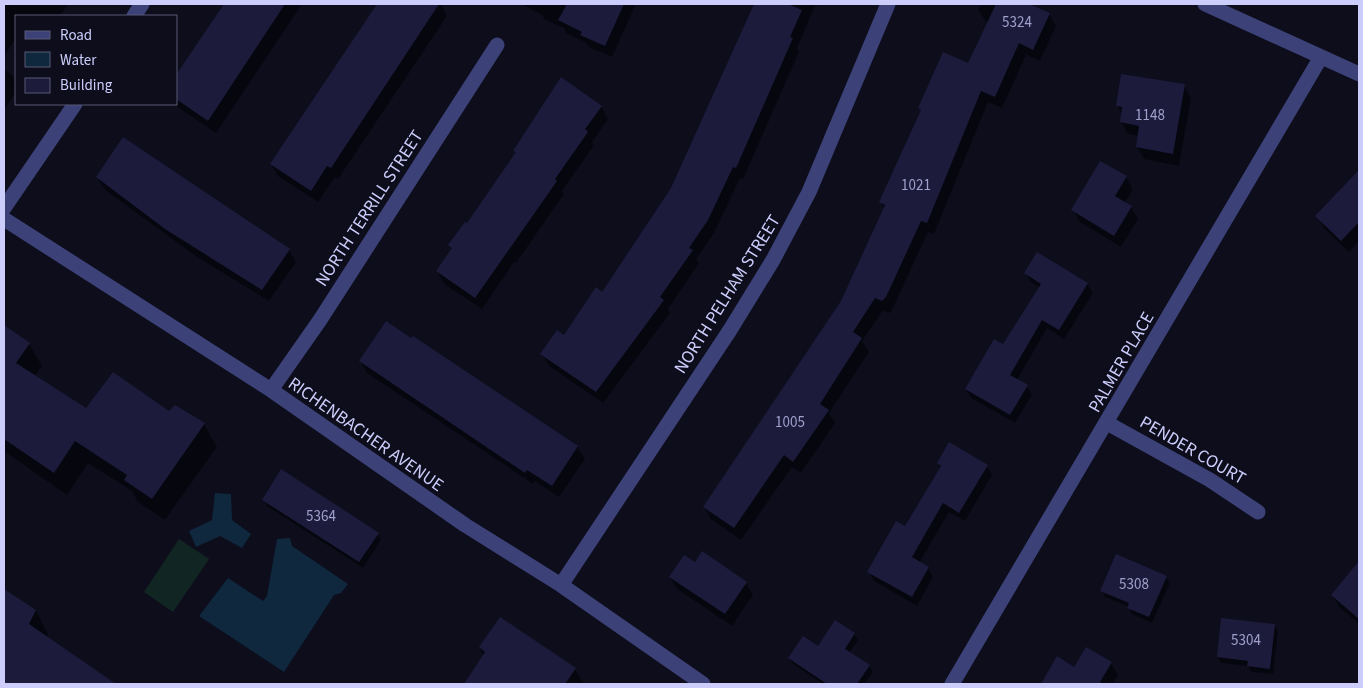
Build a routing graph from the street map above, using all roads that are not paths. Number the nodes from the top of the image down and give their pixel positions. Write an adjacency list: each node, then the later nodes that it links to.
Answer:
1 (142, 4): 4 (street)
2 (888, 4): 14 (street, NORTH PELHAM STREET)
3 (1206, 4): 6 (street)
4 (135, 15)
5 (497, 45): 11 (street, NORTH TERRILL STREET)
6 (1320, 57): 7 (street); 12 (street, PALMER PLACE)
7 (1359, 74)
8 (74, 105): 9 (street)
9 (4, 208)
10 (4, 219): 11 (street, RICHENBACHER AVENUE)
11 (271, 390): 14 (street, RICHENBACHER AVENUE)
12 (1108, 422): 13 (street, PENDER COURT); 16 (street, PALMER PLACE)
13 (1258, 512)
14 (561, 584): 15 (street, RICHENBACHER AVENUE)
15 (703, 684)
16 (952, 684)

